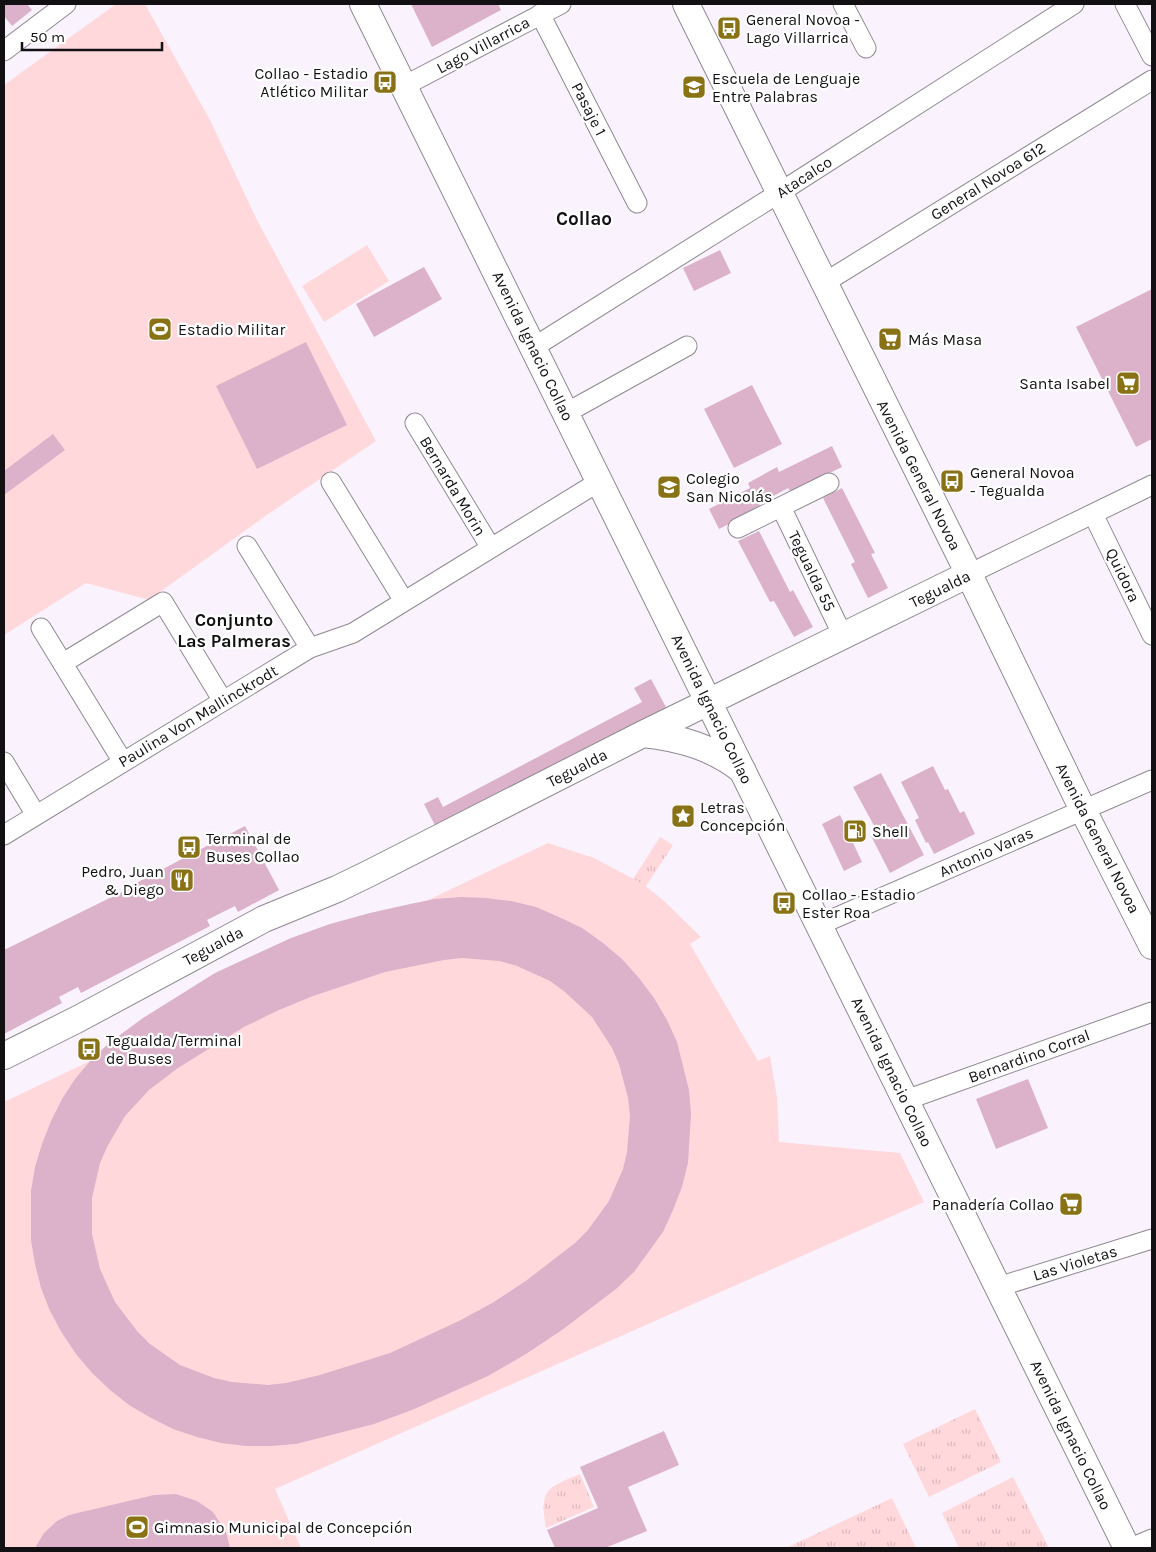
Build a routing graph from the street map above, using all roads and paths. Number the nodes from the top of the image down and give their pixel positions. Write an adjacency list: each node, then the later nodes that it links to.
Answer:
1 (66, 4): 10 (street)
2 (364, 4): 13 (main road, Avenida Ignacio Collao)
3 (561, 4): 8 (street, Lago Villarrica)
4 (686, 4): 14 (main road, Avenida General Novoa)
5 (843, 4): 9 (street)
6 (1074, 4): 14 (street, Atacalco)
7 (1125, 4): 11 (street)
8 (540, 14): 13 (street, Lago Villarrica); 15 (street, Pasaje 1)
9 (866, 48)
10 (4, 51)
11 (1152, 56)
12 (1152, 80): 16 (street, General Novoa 612)
13 (404, 86): 18 (main road, Avenida Ignacio Collao)
14 (779, 193): 16 (main road, Avenida General Novoa); 18 (street, Atacalco)
15 (637, 204)
16 (824, 283): 30 (main road, Avenida General Novoa)
17 (687, 346): 19 (street)
18 (534, 347): 19 (main road, Avenida Ignacio Collao)
19 (566, 413): 21 (main road, Avenida Ignacio Collao)
20 (414, 423): 29 (street, Bernarda Morin)
21 (600, 481): 29 (street, Paulina Von Mallinckrodt); 38 (main road, Avenida Ignacio Collao)
22 (331, 482): 31 (street)
23 (829, 483): 25 (street)
24 (1152, 485): 26 (street, Tegualda)
25 (781, 507): 27 (street); 34 (street, Tegualda 55)
26 (1093, 514): 30 (street, Tegualda); 33 (street, Quidora)
27 (738, 528)
28 (247, 546): 35 (street)
29 (491, 548): 31 (street, Paulina Von Mallinckrodt)
30 (969, 574): 34 (main road, Tegualda); 44 (main road, Avenida General Novoa)
31 (404, 601): 35 (street, Paulina Von Mallinckrodt)
32 (41, 628): 36 (street)
33 (1152, 635)
34 (843, 636): 38 (main road, Tegualda)
35 (310, 648): 37 (street, Paulina Von Mallinckrodt)
36 (63, 663): 37 (street); 41 (street)
37 (223, 701): 41 (street, Paulina Von Mallinckrodt)
38 (709, 702): 39 (main road, Tegualda); 42 (main road, Avenida Ignacio Collao)
39 (644, 734): 42 (main road); 50 (main road, Tegualda)
40 (4, 762): 45 (street)
41 (123, 762): 45 (street, Paulina Von Mallinckrodt)
42 (743, 770): 47 (main road, Avenida Ignacio Collao)
43 (1152, 780): 44 (street, Antonio Varas)
44 (1083, 810): 47 (street, Antonio Varas); 48 (main road, Avenida General Novoa)
45 (36, 815): 46 (street, Paulina Von Mallinckrodt)
46 (4, 835)
47 (819, 925): 51 (main road, Avenida Ignacio Collao)
48 (1152, 946)
49 (1152, 1012): 51 (street, Bernardino Corral)
50 (4, 1056)
51 (906, 1100): 53 (main road, Avenida Ignacio Collao)
52 (1152, 1239): 53 (street, Las Violetas)
53 (998, 1287): 55 (main road, Avenida Ignacio Collao)
54 (1152, 1539): 56 (street)
55 (1127, 1548)
56 (1131, 1548)

